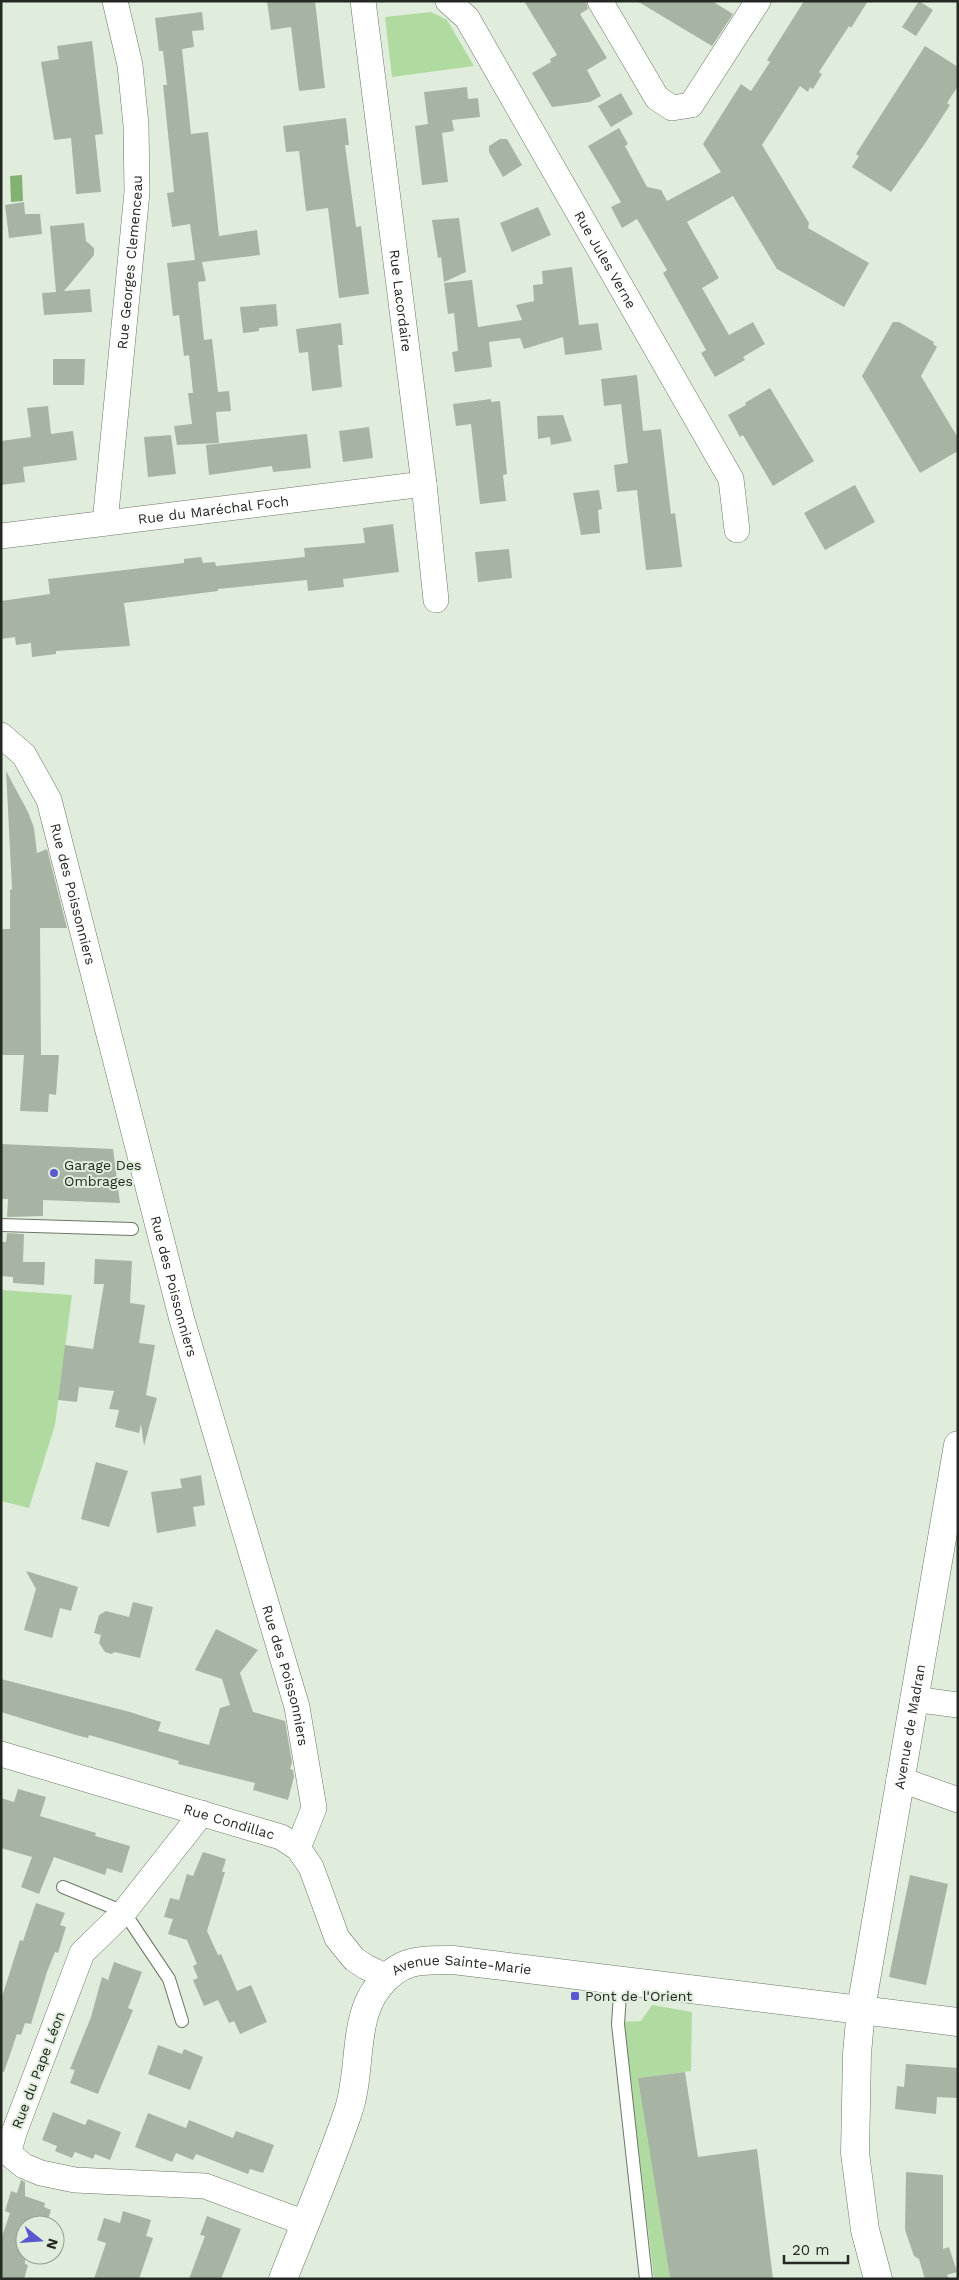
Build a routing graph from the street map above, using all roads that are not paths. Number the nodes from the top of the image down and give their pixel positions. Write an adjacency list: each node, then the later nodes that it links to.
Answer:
1 (115, 1): 7 (street, Rue Georges Clemenceau)
2 (363, 1): 6 (street, Rue Lacordaire)
3 (448, 1): 8 (street, Rue Jules Verne)
4 (600, 1): 5 (street)
5 (758, 1)
6 (424, 484): 7 (street, Rue du Maréchal Foch); 10 (street, Rue Lacordaire)
7 (105, 523): 9 (street, Rue du Maréchal Foch)
8 (737, 530)
9 (1, 536)
10 (436, 600)
11 (1, 735): 22 (street, Rue des Poissonniers)
12 (1, 1225): 13 (lane)
13 (132, 1229)
14 (958, 1445): 15 (main road, Avenue de Madran)
15 (949, 1550): 16 (main road, Avenue de Madran)
16 (913, 1699): 17 (street); 19 (main road, Avenue de Madran)
17 (958, 1705)
18 (1, 1754): 21 (street, Rue Condillac)
19 (900, 1779): 20 (street); 27 (main road, Avenue de Madran)
20 (958, 1800)
21 (202, 1813): 22 (street, Rue Condillac); 24 (street, Rue du Pape Léon)
22 (298, 1848): 25 (street, Rue Condillac)
23 (63, 1887): 24 (lane)
24 (124, 1912): 28 (lane); 30 (street, Rue du Pape Léon)
25 (387, 1977): 26 (main road, Avenue Sainte-Marie); 30 (main road, Avenue Sainte-Marie)
26 (621, 1980): 27 (main road, Avenue Sainte-Marie); 32 (lane)
27 (861, 2009): 29 (main road, Avenue Sainte-Marie); 33 (main road, Avenue de Madran)
28 (182, 2021)
29 (958, 2022)
30 (305, 2223): 31 (main road, Avenue Sainte-Marie)
31 (283, 2279)
32 (646, 2279)
33 (878, 2279)

